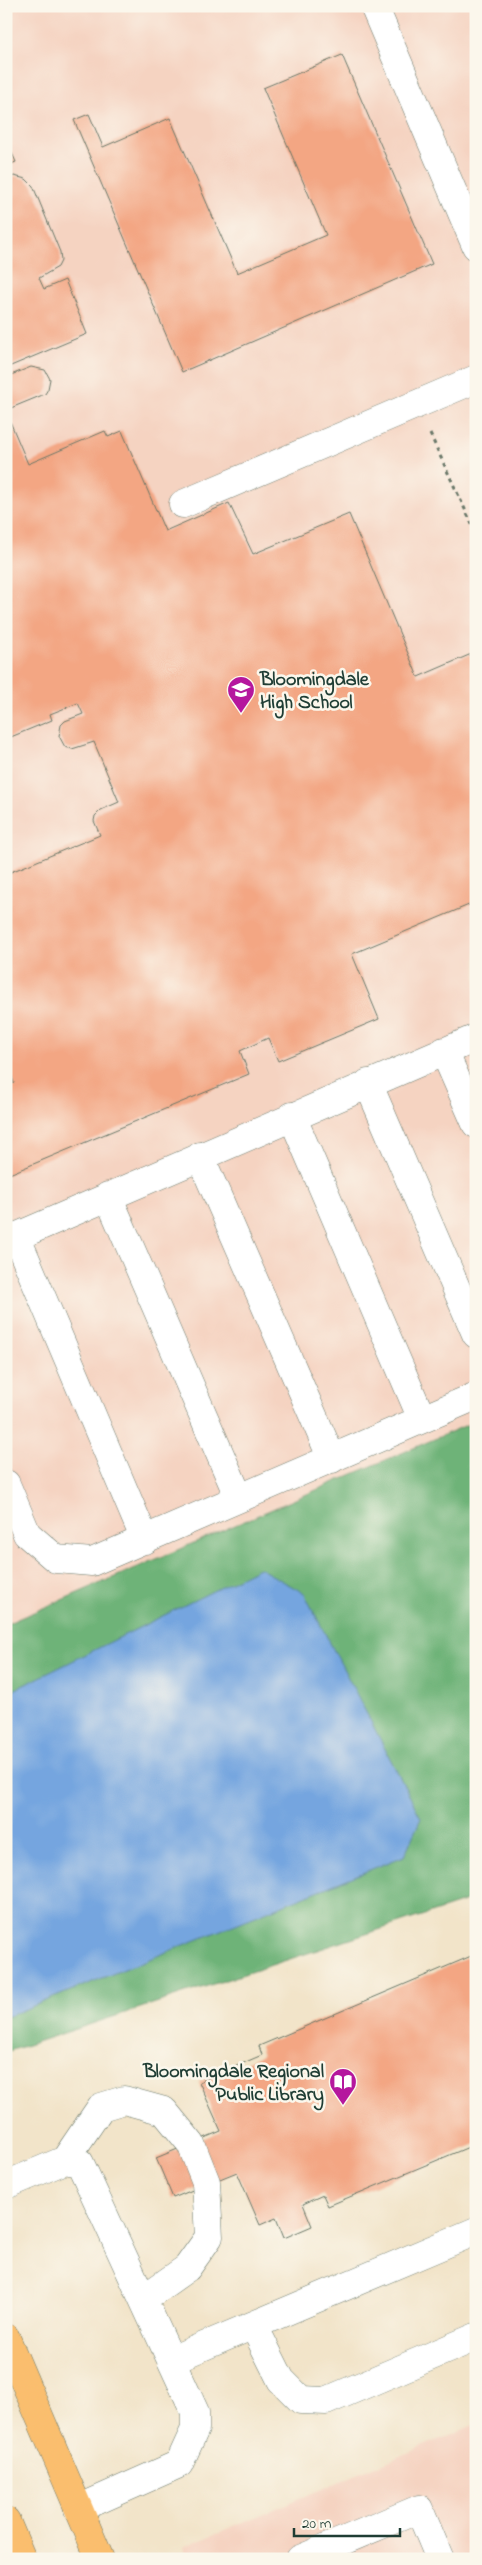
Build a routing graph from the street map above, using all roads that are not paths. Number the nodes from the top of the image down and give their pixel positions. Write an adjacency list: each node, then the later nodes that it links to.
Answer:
1 (374, 6): 2 (lane)
2 (476, 246)
3 (476, 379): 4 (lane)
4 (183, 504)
5 (476, 1038): 6 (lane)
6 (444, 1051): 7 (lane); 9 (lane)
7 (368, 1083): 8 (lane); 13 (lane)
8 (292, 1116): 10 (lane); 15 (lane)
9 (476, 1124)
10 (200, 1156): 11 (lane); 16 (lane)
11 (108, 1196): 12 (lane); 18 (lane)
12 (11, 1238): 19 (lane)
13 (476, 1334)
14 (476, 1396): 15 (lane)
15 (422, 1419): 16 (lane)
16 (332, 1458): 18 (lane)
17 (6, 1484): 19 (lane)
18 (239, 1498): 19 (lane)
19 (144, 1540)
20 (65, 2160): 21 (lane); 23 (lane); 23 (lane)
21 (6, 2185)
22 (476, 2231): 24 (lane)
23 (143, 2299): 27 (lane)
24 (254, 2326): 25 (lane); 27 (lane)
25 (476, 2337)
26 (6, 2338): 28 (main road)
27 (171, 2360): 28 (lane)
28 (78, 2509): 31 (main road)
29 (6, 2521): 30 (main road)
30 (22, 2559)
31 (100, 2559)
32 (300, 2559): 33 (lane)
33 (440, 2559)

